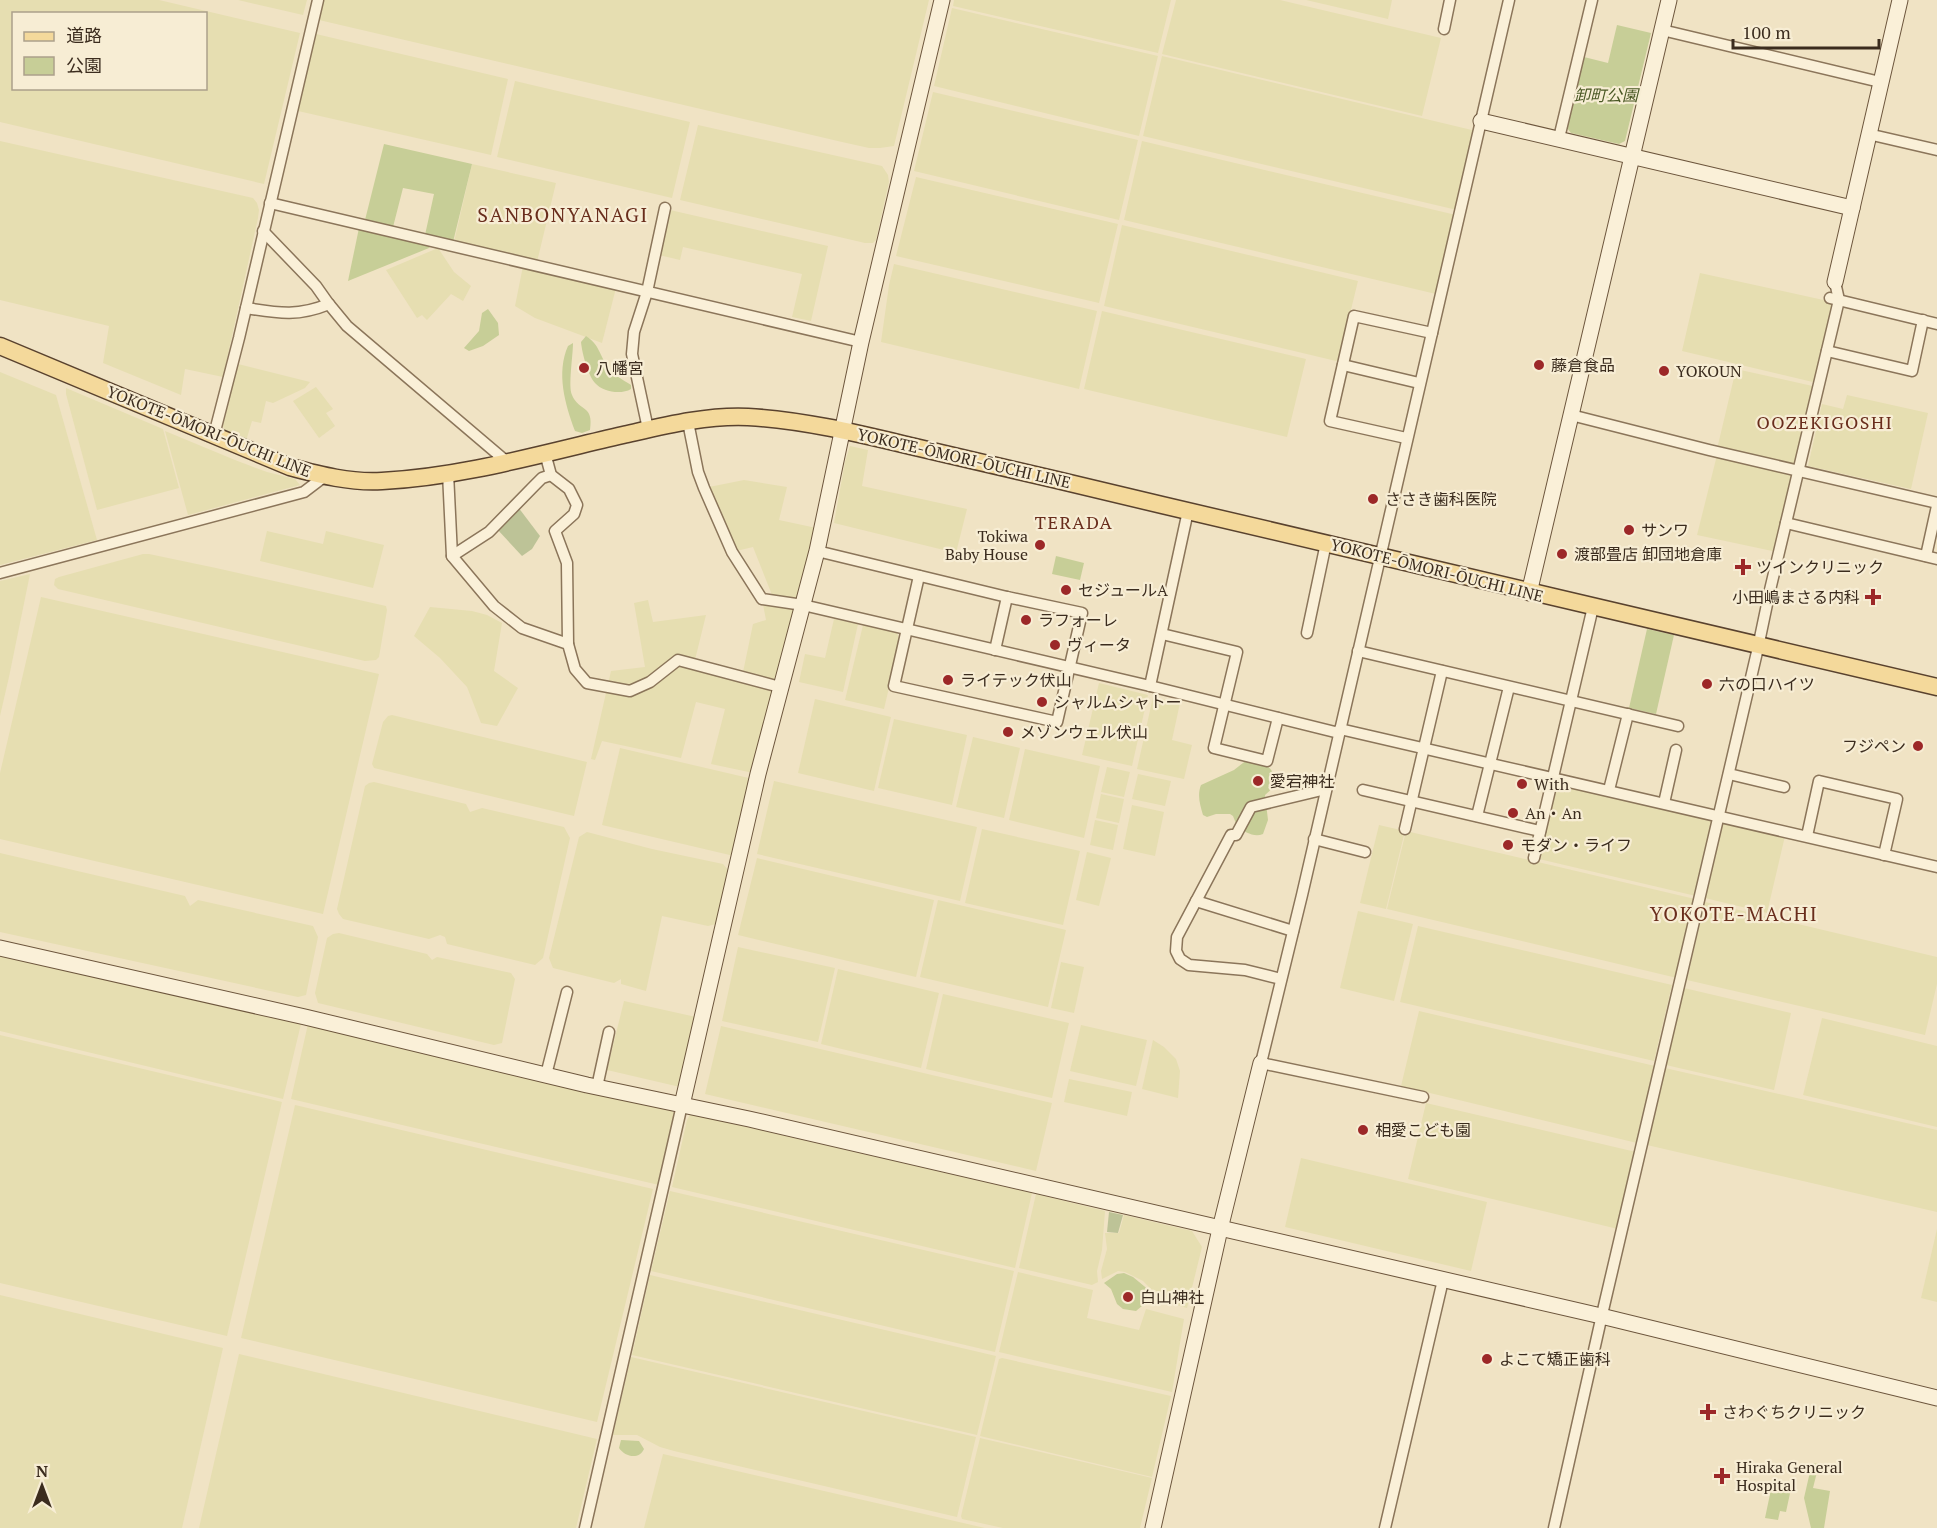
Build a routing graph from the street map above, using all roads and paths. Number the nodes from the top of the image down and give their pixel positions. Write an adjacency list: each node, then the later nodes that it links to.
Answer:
1 (318, 0): 16 (street)
2 (942, 0): 28 (street)
3 (1450, 0): 8 (street)
4 (1509, 0): 11 (street)
5 (1592, 0): 13 (street)
6 (1670, 0): 9 (street)
7 (1900, 0): 10 (street)
8 (1444, 29)
9 (1662, 30): 10 (street); 15 (street)
10 (1880, 82): 12 (street)
11 (1481, 121): 13 (street); 27 (street)
12 (1868, 134): 14 (street); 18 (street)
13 (1559, 138): 15 (street)
14 (1937, 150)
15 (1633, 157): 18 (street); 33 (street)
16 (270, 203): 19 (street); 21 (street)
17 (665, 208): 21 (street)
18 (1852, 208): 20 (street)
19 (263, 231): 23 (street); 24 (street)
20 (1835, 282): 22 (street)
21 (647, 292): 28 (street); 35 (street)
22 (1835, 299): 25 (street); 30 (street)
23 (329, 304): 24 (street); 40 (street)
24 (246, 308): 37 (street)
25 (1923, 320): 26 (street); 30 (street)
26 (1937, 324)
27 (1432, 333): 31 (street); 32 (street)
28 (861, 342): 36 (street)
29 (0, 346): 37 (main road, YOKOTE-ŌMORI-ŌUCHI LINE)
30 (1827, 351): 41 (street)
31 (1343, 365): 32 (street); 38 (street)
32 (1419, 382): 38 (street)
33 (1571, 415): 41 (street); 55 (street)
34 (688, 422): 35 (main road, YOKOTE-ŌMORI-ŌUCHI LINE); 36 (main road, YOKOTE-ŌMORI-ŌUCHI LINE); 57 (street)
35 (648, 429): 39 (main road, YOKOTE-ŌMORI-ŌUCHI LINE)
36 (843, 430): 46 (main road, YOKOTE-ŌMORI-ŌUCHI LINE); 49 (street)
37 (214, 435): 44 (main road, YOKOTE-ŌMORI-ŌUCHI LINE)
38 (1406, 438): 50 (street)
39 (544, 453): 40 (main road, YOKOTE-ŌMORI-ŌUCHI LINE); 43 (street)
40 (507, 462): 42 (main road, YOKOTE-ŌMORI-ŌUCHI LINE)
41 (1799, 471): 45 (street); 47 (street)
42 (448, 473): 44 (main road, YOKOTE-ŌMORI-ŌUCHI LINE); 51 (street)
43 (551, 475): 51 (street); 62 (street)
44 (325, 476): 53 (street)
45 (1937, 505): 52 (street)
46 (1188, 511): 48 (main road, YOKOTE-ŌMORI-ŌUCHI LINE); 61 (street)
47 (1786, 523): 52 (street); 63 (street)
48 (1326, 543): 50 (main road, YOKOTE-ŌMORI-ŌUCHI LINE); 60 (street)
49 (817, 551): 54 (street); 57 (street)
50 (1380, 555): 55 (main road, YOKOTE-ŌMORI-ŌUCHI LINE); 65 (street)
51 (452, 556): 62 (street)
52 (1932, 557)
53 (0, 573)
54 (920, 576): 56 (street); 59 (street)
55 (1529, 592): 58 (main road, YOKOTE-ŌMORI-ŌUCHI LINE)
56 (1007, 597): 64 (street); 66 (street)
57 (803, 605): 59 (street); 69 (street)
58 (1593, 607): 63 (main road, YOKOTE-ŌMORI-ŌUCHI LINE); 72 (street)
59 (907, 629): 64 (street); 66 (street)
60 (1307, 633)
61 (1162, 634): 68 (street); 73 (street)
62 (568, 644): 69 (street)
63 (1758, 645): 71 (main road, YOKOTE-ŌMORI-ŌUCHI LINE); 81 (street)
64 (995, 650): 66 (street)
65 (1358, 651): 67 (street); 77 (street)
66 (1070, 668): 68 (street)
67 (1442, 671): 70 (street); 78 (street)
68 (1150, 686): 73 (street)
69 (780, 687): 109 (street)
70 (1509, 687): 72 (street); 80 (street)
71 (1937, 687)
72 (1571, 701): 74 (street); 82 (street)
73 (1225, 705): 75 (street); 75 (street)
74 (1628, 714): 76 (street); 86 (street)
75 (1278, 718): 77 (street)
76 (1678, 726)
77 (1339, 731): 78 (street); 84 (street)
78 (1424, 748): 80 (street); 87 (street)
79 (1676, 750): 88 (street)
80 (1490, 763): 82 (street); 89 (street)
81 (1729, 774): 83 (street); 90 (street)
82 (1553, 778): 86 (street); 92 (street)
83 (1784, 787)
84 (1326, 789): 94 (street); 99 (street)
85 (1363, 790): 87 (street)
86 (1609, 790): 88 (street)
87 (1411, 801): 89 (street); 91 (street)
88 (1664, 803): 90 (street)
89 (1477, 816): 92 (street)
90 (1719, 816): 93 (street); 112 (street)
91 (1404, 829)
92 (1540, 831): 97 (street)
93 (1807, 836): 96 (street); 96 (street)
94 (1314, 839): 95 (street); 100 (street)
95 (1365, 852)
96 (1884, 855): 98 (street)
97 (1534, 858)
98 (1937, 867)
99 (1196, 901): 100 (street); 102 (street)
100 (1293, 931): 102 (street)
101 (0, 948): 106 (street)
102 (1281, 979): 105 (street)
103 (567, 993): 106 (street)
104 (609, 1032): 107 (street)
105 (1260, 1063): 108 (street); 110 (street)
106 (546, 1075): 107 (street)
107 (597, 1087): 109 (street)
108 (1423, 1097)
109 (682, 1105): 110 (street); 114 (street)
110 (1220, 1229): 111 (street); 115 (street)
111 (1443, 1280): 112 (street); 116 (street)
112 (1602, 1316): 113 (street); 117 (street)
113 (1937, 1398)
114 (585, 1528)
115 (1153, 1528)
116 (1385, 1528)
117 (1554, 1528)

